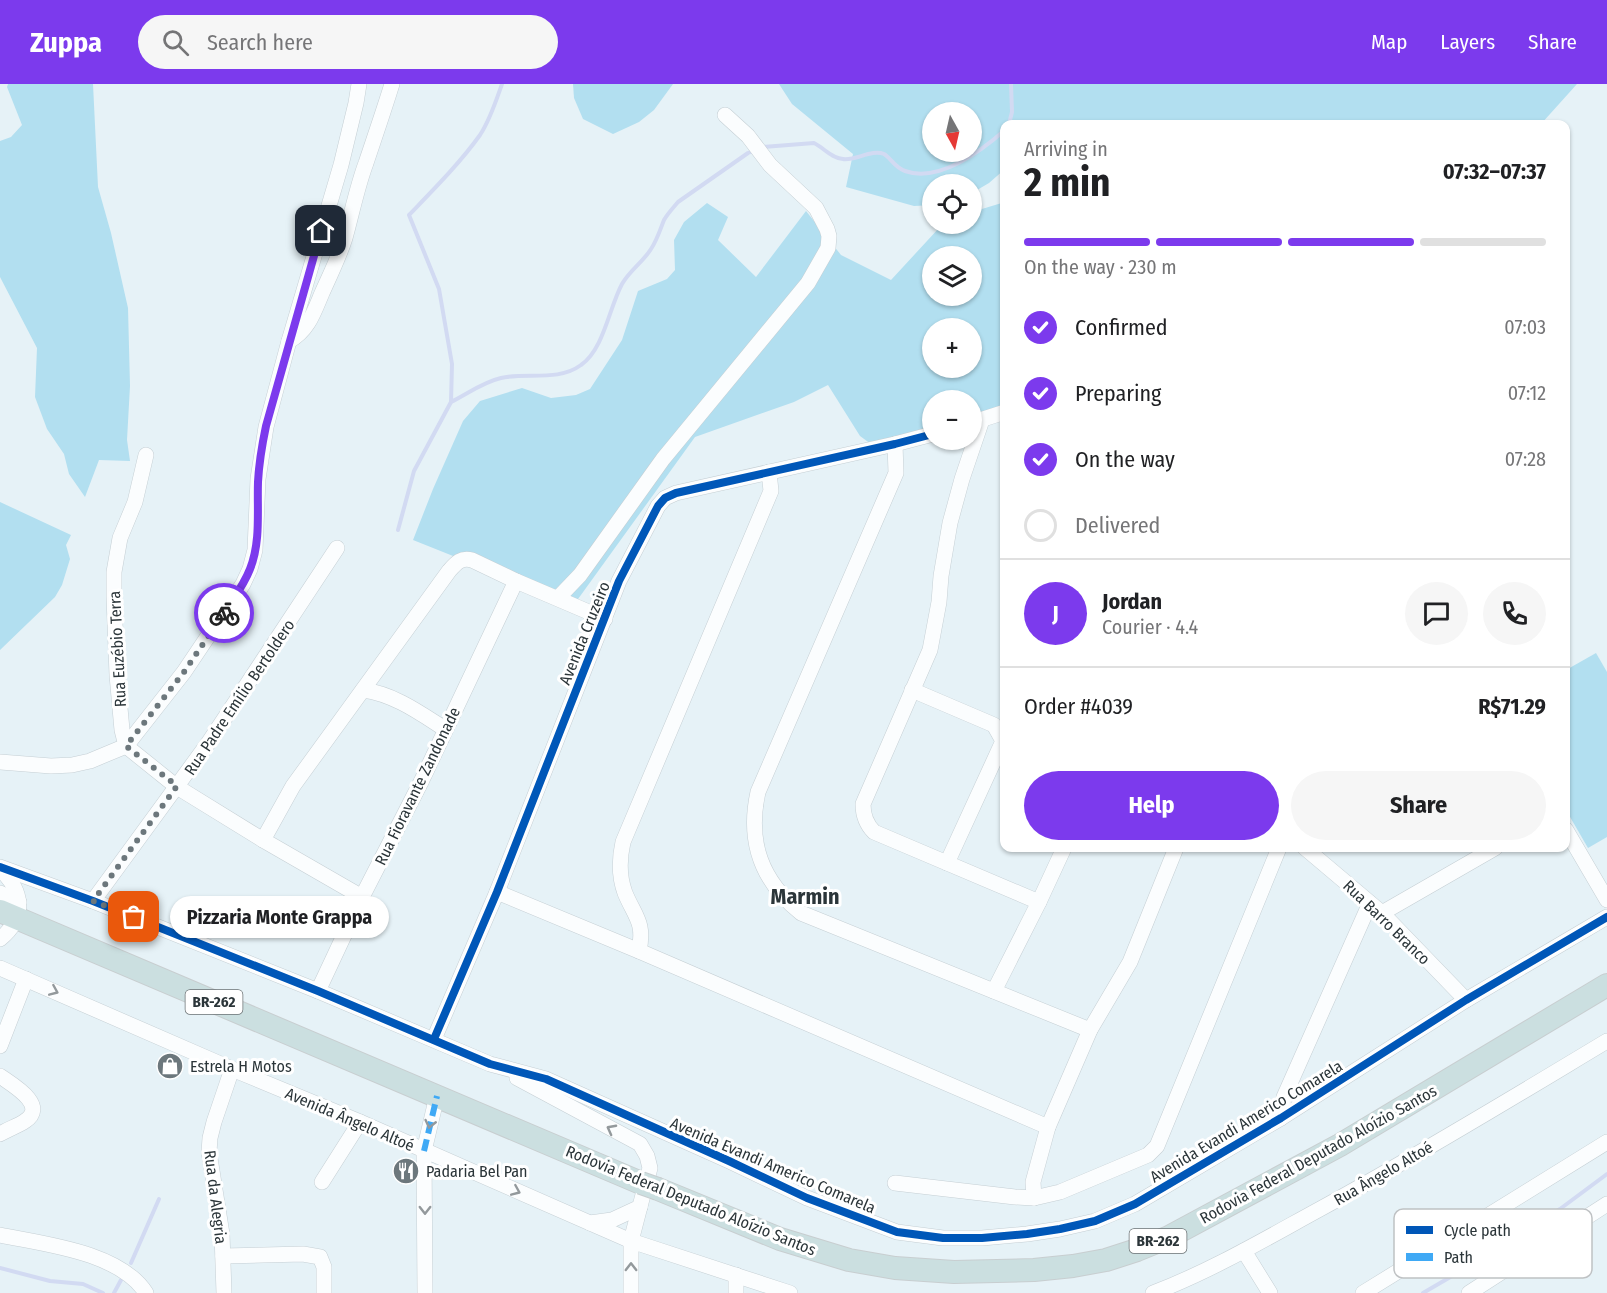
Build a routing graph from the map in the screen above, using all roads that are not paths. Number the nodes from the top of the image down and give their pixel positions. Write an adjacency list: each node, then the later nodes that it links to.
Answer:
1 (359, 84): 4 (street)
2 (392, 84): 4 (street)
3 (725, 115): 14 (street)
4 (289, 341): 22 (street)
5 (1000, 414): 6 (street)
6 (982, 419)
7 (922, 437): 8 (street, Avenida Cruzeiro)
8 (895, 444): 11 (street, Avenida Cruzeiro); 50 (street)
9 (970, 450): 18 (street)
10 (146, 455): 22 (street, Rua Euzébio Terra)
11 (769, 472): 15 (street, Avenida Cruzeiro); 45 (street)
12 (338, 548): 25 (street, Rua Padre Emílio Bertoldero)
13 (516, 581): 14 (street); 16 (street); 20 (street, Rua Fioravante Zandonade)
14 (558, 598): 15 (street)
15 (605, 619): 35 (street, Avenida Cruzeiro)
16 (373, 677): 17 (street); 19 (street)
17 (363, 690): 19 (street); 27 (street)
18 (912, 690): 21 (street); 33 (street)
19 (379, 692): 20 (street)
20 (446, 729): 37 (street, Rua Fioravante Zandonade)
21 (1000, 736)
22 (126, 746): 24 (street); 25 (street)
23 (1000, 748): 33 (street)
24 (0, 762)
25 (177, 786): 27 (street); 39 (street, Rua Padre Emílio Bertoldero)
26 (1570, 837): 38 (street)
27 (263, 840): 37 (street)
28 (1062, 852): 40 (street)
29 (1174, 852): 52 (street)
30 (1277, 852): 69 (street)
31 (1310, 852): 41 (street, Rua Barro Branco)
32 (1487, 852): 41 (street)
33 (947, 863): 40 (street)
34 (0, 868): 39 (street, Avenida Evandi Americo Comarela); 42 (street)
35 (497, 892): 45 (street); 53 (street, Avenida Cruzeiro)
36 (0, 893): 42 (street)
37 (362, 897): 49 (street, Rua Fioravante Zandonade)
38 (1607, 900)
39 (93, 901): 49 (street, Avenida Evandi Americo Comarela)
40 (1039, 902): 50 (street)
41 (1376, 908): 51 (street, Rua Barro Branco); 60 (street)
42 (12, 910): 44 (street); 59 (highway, Rodovia Federal Deputado Aloízio Santos / BR-262)
43 (1607, 917): 51 (street, Avenida Evandi Americo Comarela)
44 (0, 939)
45 (639, 951): 62 (street)
46 (0, 968): 47 (street, Avenida Ângelo Altoé)
47 (26, 979): 55 (street); 57 (street, Avenida Ângelo Altoé, one-way to 57)
48 (1607, 985): 66 (highway, Rodovia Federal Deputado Aloízio Santos / BR-262)
49 (318, 991): 53 (street, Avenida Evandi Americo Comarela)
50 (994, 991): 52 (street)
51 (1466, 1000): 60 (street, Avenida Evandi Americo Comarela)
52 (1090, 1030): 62 (street)
53 (434, 1039): 56 (street, Avenida Evandi Americo Comarela)
54 (1607, 1041): 78 (street, Rua Ângelo Altoé)
55 (0, 1046)
56 (490, 1064): 60 (street, Avenida Evandi Americo Comarela); 66 (street, one-way to 56)
57 (232, 1069): 61 (street, Avenida Ângelo Altoé); 79 (street, Rua da Alegria)
58 (0, 1076): 63 (street)
59 (437, 1096): 65 (street, one-way to 65); 66 (highway, Rodovia Federal Deputado Aloízio Santos / BR-262)
60 (1281, 1118)
61 (360, 1122): 65 (street, Avenida Ângelo Altoé); 67 (street)
62 (1048, 1127): 69 (street)
63 (0, 1134)
64 (1607, 1142): 71 (street)
65 (424, 1151): 74 (street, Avenida Ângelo Altoé, one-way to 74); 86 (street, one-way to 86)
66 (650, 1180): 72 (street)
67 (322, 1182)
68 (895, 1183): 69 (street)
69 (1034, 1198)
70 (1607, 1204): 73 (street)
71 (1499, 1209)
72 (639, 1213): 74 (street); 76 (street); 77 (street)
73 (1592, 1214)
74 (590, 1223): 76 (street, Avenida Ângelo Altoé)
75 (0, 1235): 84 (street)
76 (631, 1241): 77 (street); 87 (street, one-way to 76)
77 (661, 1251): 81 (street)
78 (1244, 1251): 90 (street, Rua Ângelo Altoé); 91 (street)
79 (223, 1256): 83 (street); 85 (street, Rua da Alegria)
80 (1394, 1274): 92 (street)
81 (736, 1275): 88 (street); 89 (street)
82 (1492, 1278): 93 (street)
83 (325, 1286)
84 (146, 1293)
85 (224, 1293)
86 (425, 1293)
87 (631, 1293)
88 (736, 1293)
89 (790, 1293)
90 (1153, 1293)
91 (1270, 1293)
92 (1363, 1293)
93 (1469, 1293)

